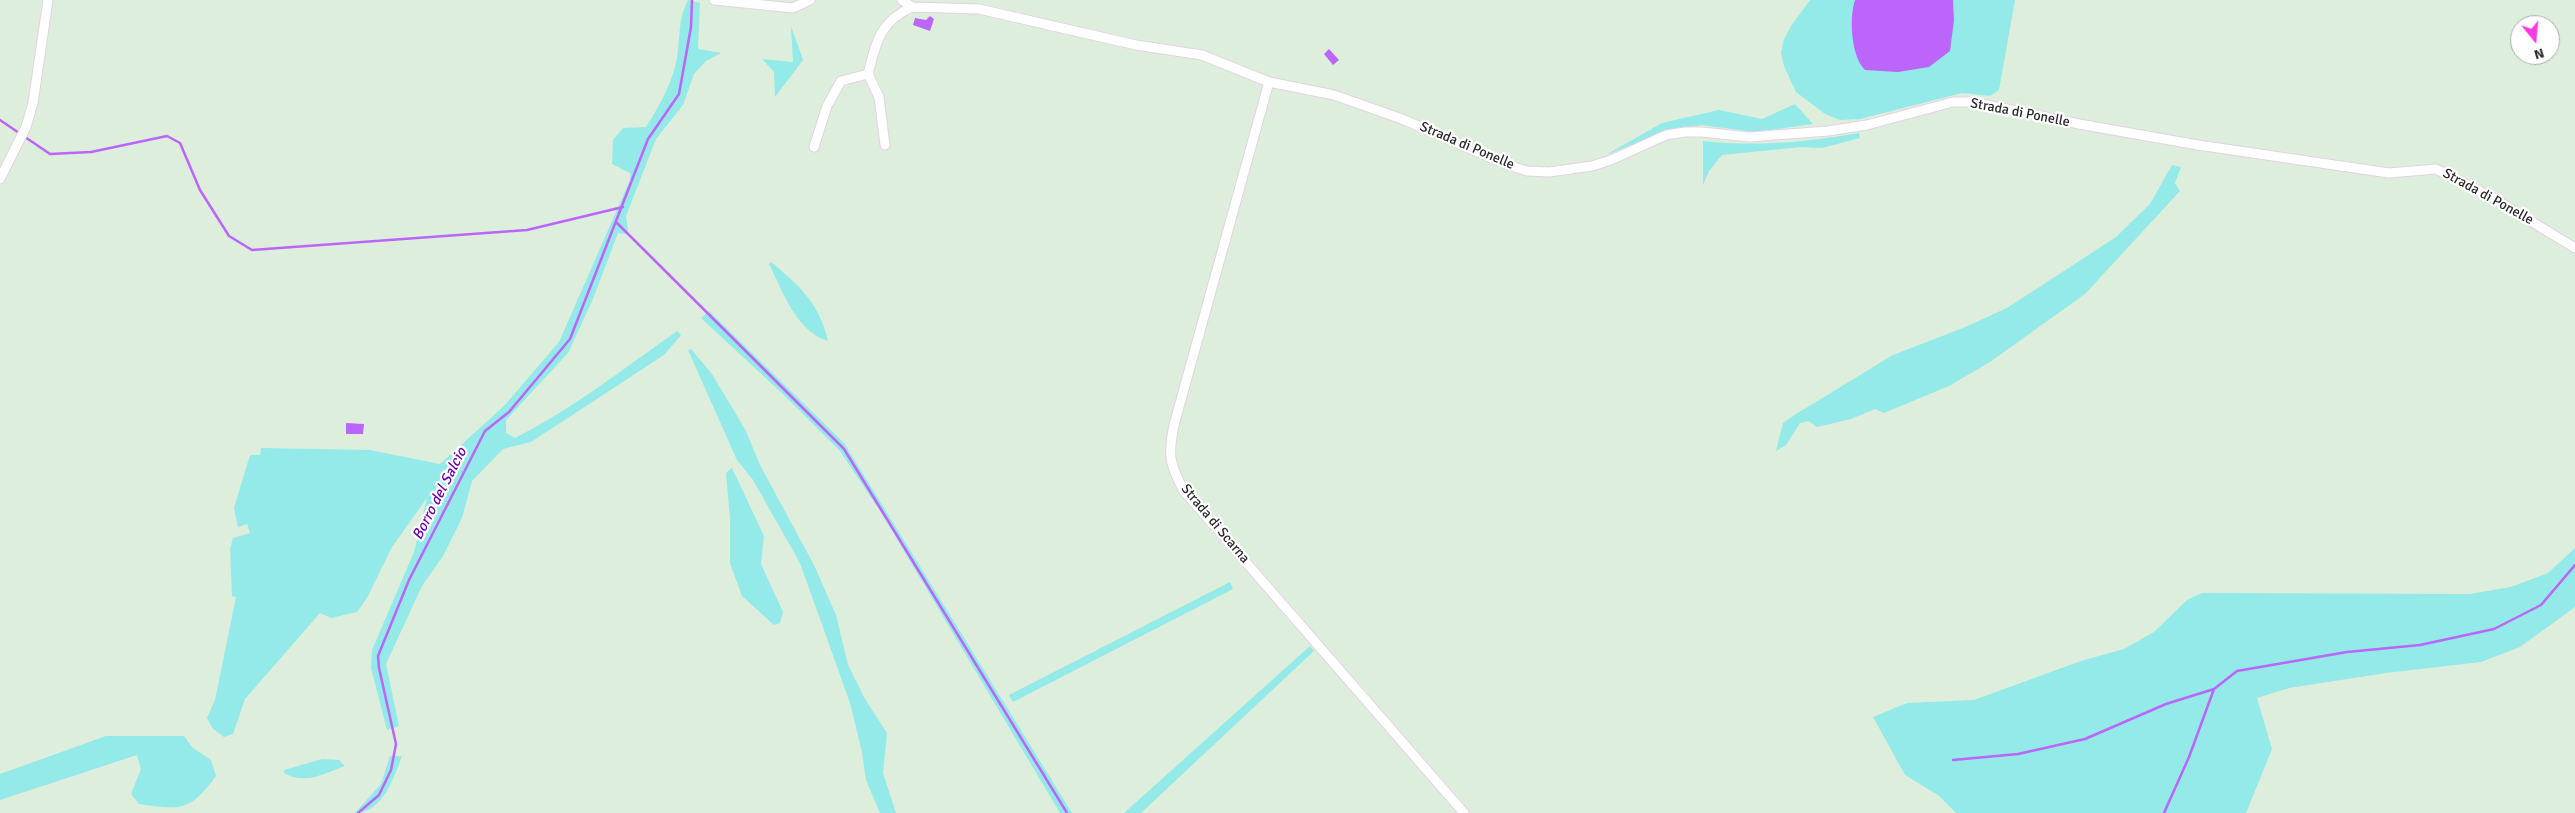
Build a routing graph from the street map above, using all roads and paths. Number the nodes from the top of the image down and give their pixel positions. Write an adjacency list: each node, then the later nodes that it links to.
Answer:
1 (48, 0): 10 (street)
2 (714, 0): 3 (street)
3 (810, 0)
4 (902, 0): 5 (street)
5 (912, 7): 6 (street); 7 (street, Strada di Ponelle)
6 (868, 74): 8 (street); 9 (street)
7 (1269, 82): 11 (street, Strada di Ponelle); 12 (street, Strada di Scarna)
8 (885, 145)
9 (814, 147)
10 (0, 179)
11 (2575, 248)
12 (1464, 813)

